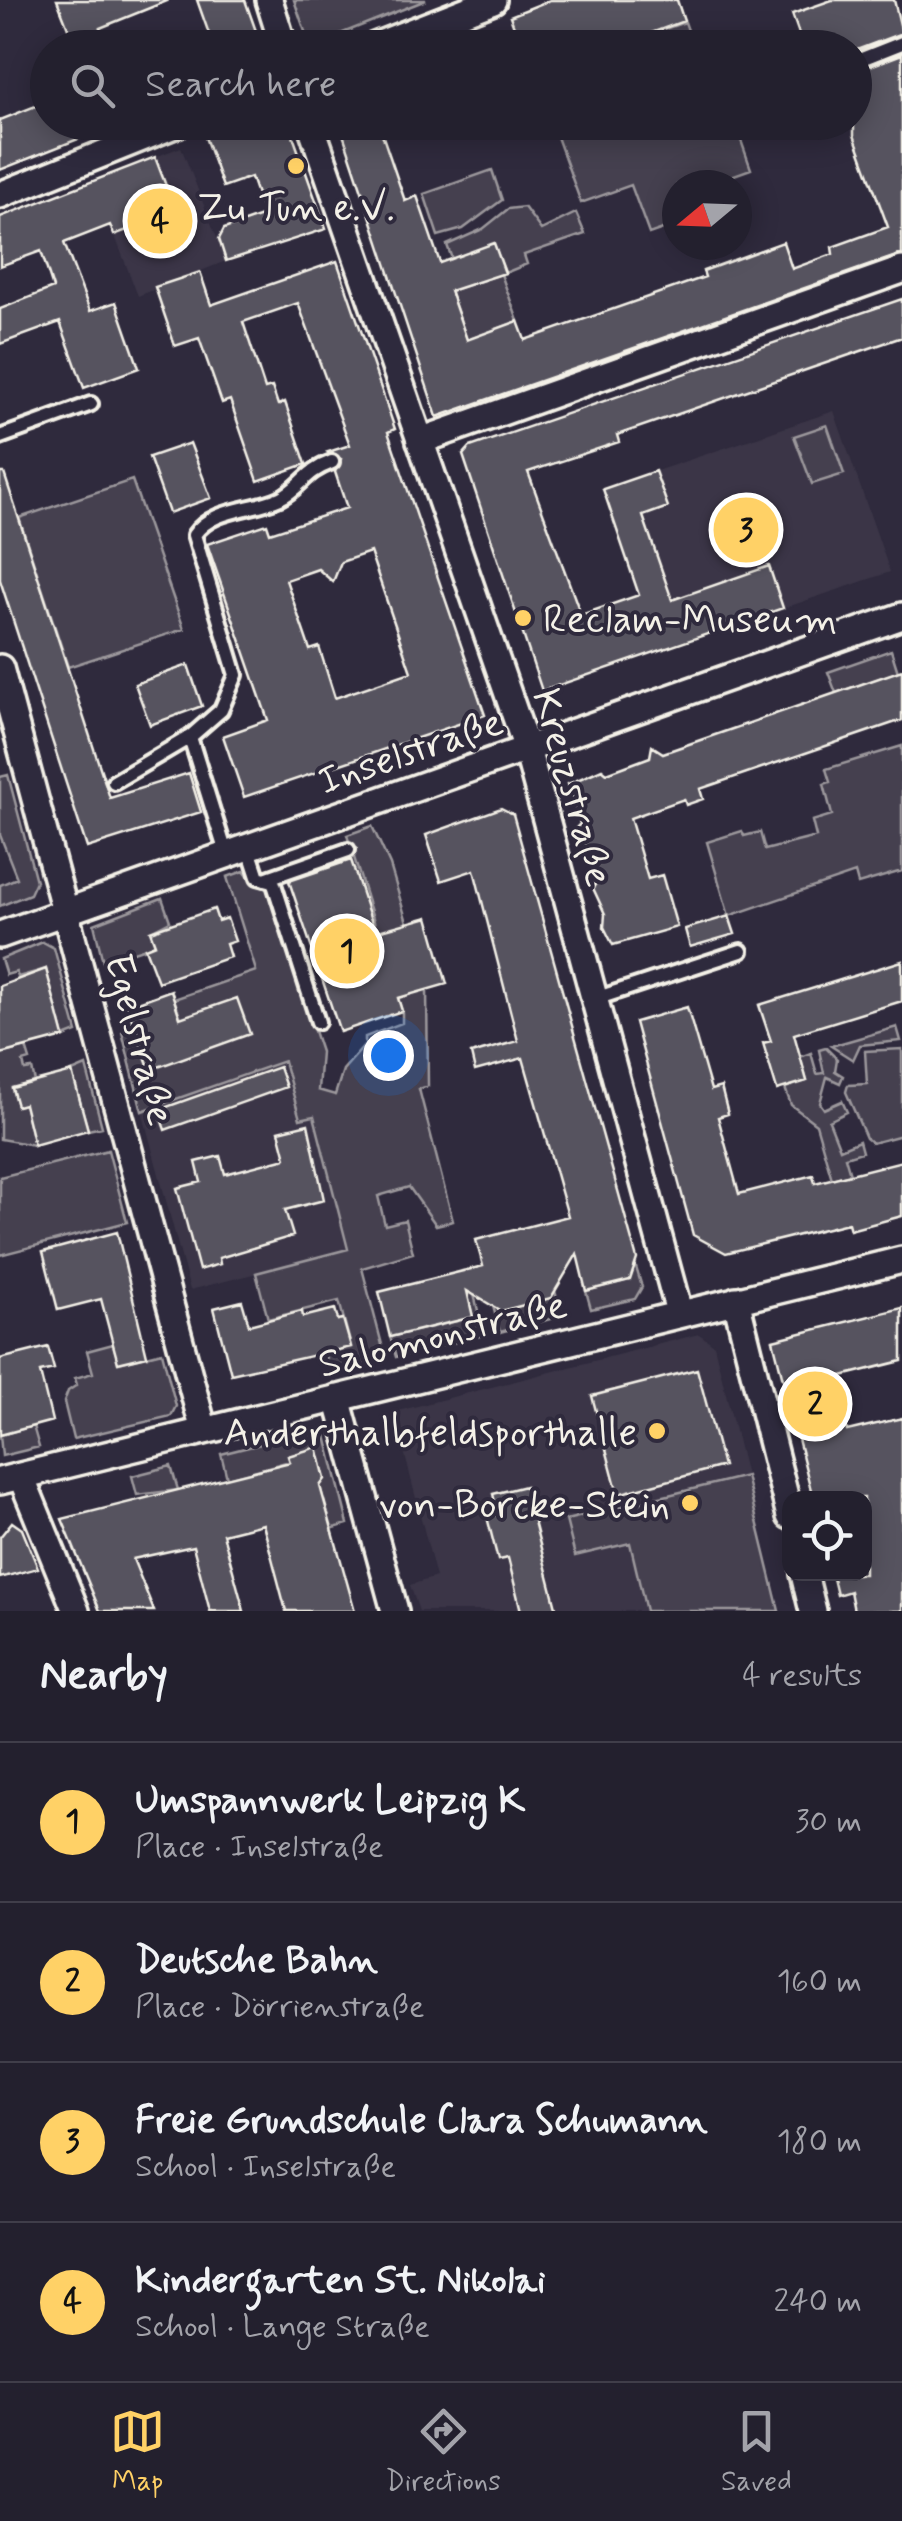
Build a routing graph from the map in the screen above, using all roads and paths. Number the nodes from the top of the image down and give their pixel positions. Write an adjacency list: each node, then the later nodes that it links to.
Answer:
1 (268, 0): 3 (street)
2 (493, 0): 4 (street)
3 (278, 30)
4 (416, 30)
5 (902, 43): 6 (lane)
6 (872, 55)
7 (136, 140): 9 (street)
8 (316, 140): 13 (street, Kreuzstraße)
9 (0, 194)
10 (902, 270): 13 (street)
11 (92, 404): 12 (lane)
12 (0, 437)
13 (420, 441): 19 (street, Kreuzstraße)
14 (332, 462): 17 (lane)
15 (902, 616): 19 (street, Inselstraße)
16 (0, 668): 18 (street, Egelstraße)
17 (190, 737): 20 (lane); 21 (lane)
18 (11, 748): 24 (street, Egelstraße)
19 (527, 749): 21 (street, Inselstraße); 27 (street, Kreuzstraße)
20 (114, 782)
21 (237, 850): 23 (lane); 24 (street, Inselstraße)
22 (348, 850): 23 (lane)
23 (265, 879): 28 (lane)
24 (68, 908): 25 (street, Inselstraße); 33 (street, Egelstraße)
25 (0, 935)
26 (741, 951): 27 (lane)
27 (595, 998): 31 (street, Kreuzstraße)
28 (318, 1022)
29 (902, 1260): 30 (street, Salomonstraße)
30 (736, 1300): 31 (street, Salomonstraße); 35 (street)
31 (678, 1312): 32 (street, Salomonstraße)
32 (336, 1398): 33 (street, Salomonstraße); 38 (street)
33 (204, 1431): 34 (street, Salomonstraße)
34 (10, 1478): 37 (street)
35 (784, 1491)
36 (806, 1581): 39 (street)
37 (76, 1611)
38 (395, 1611)
39 (813, 1611)

